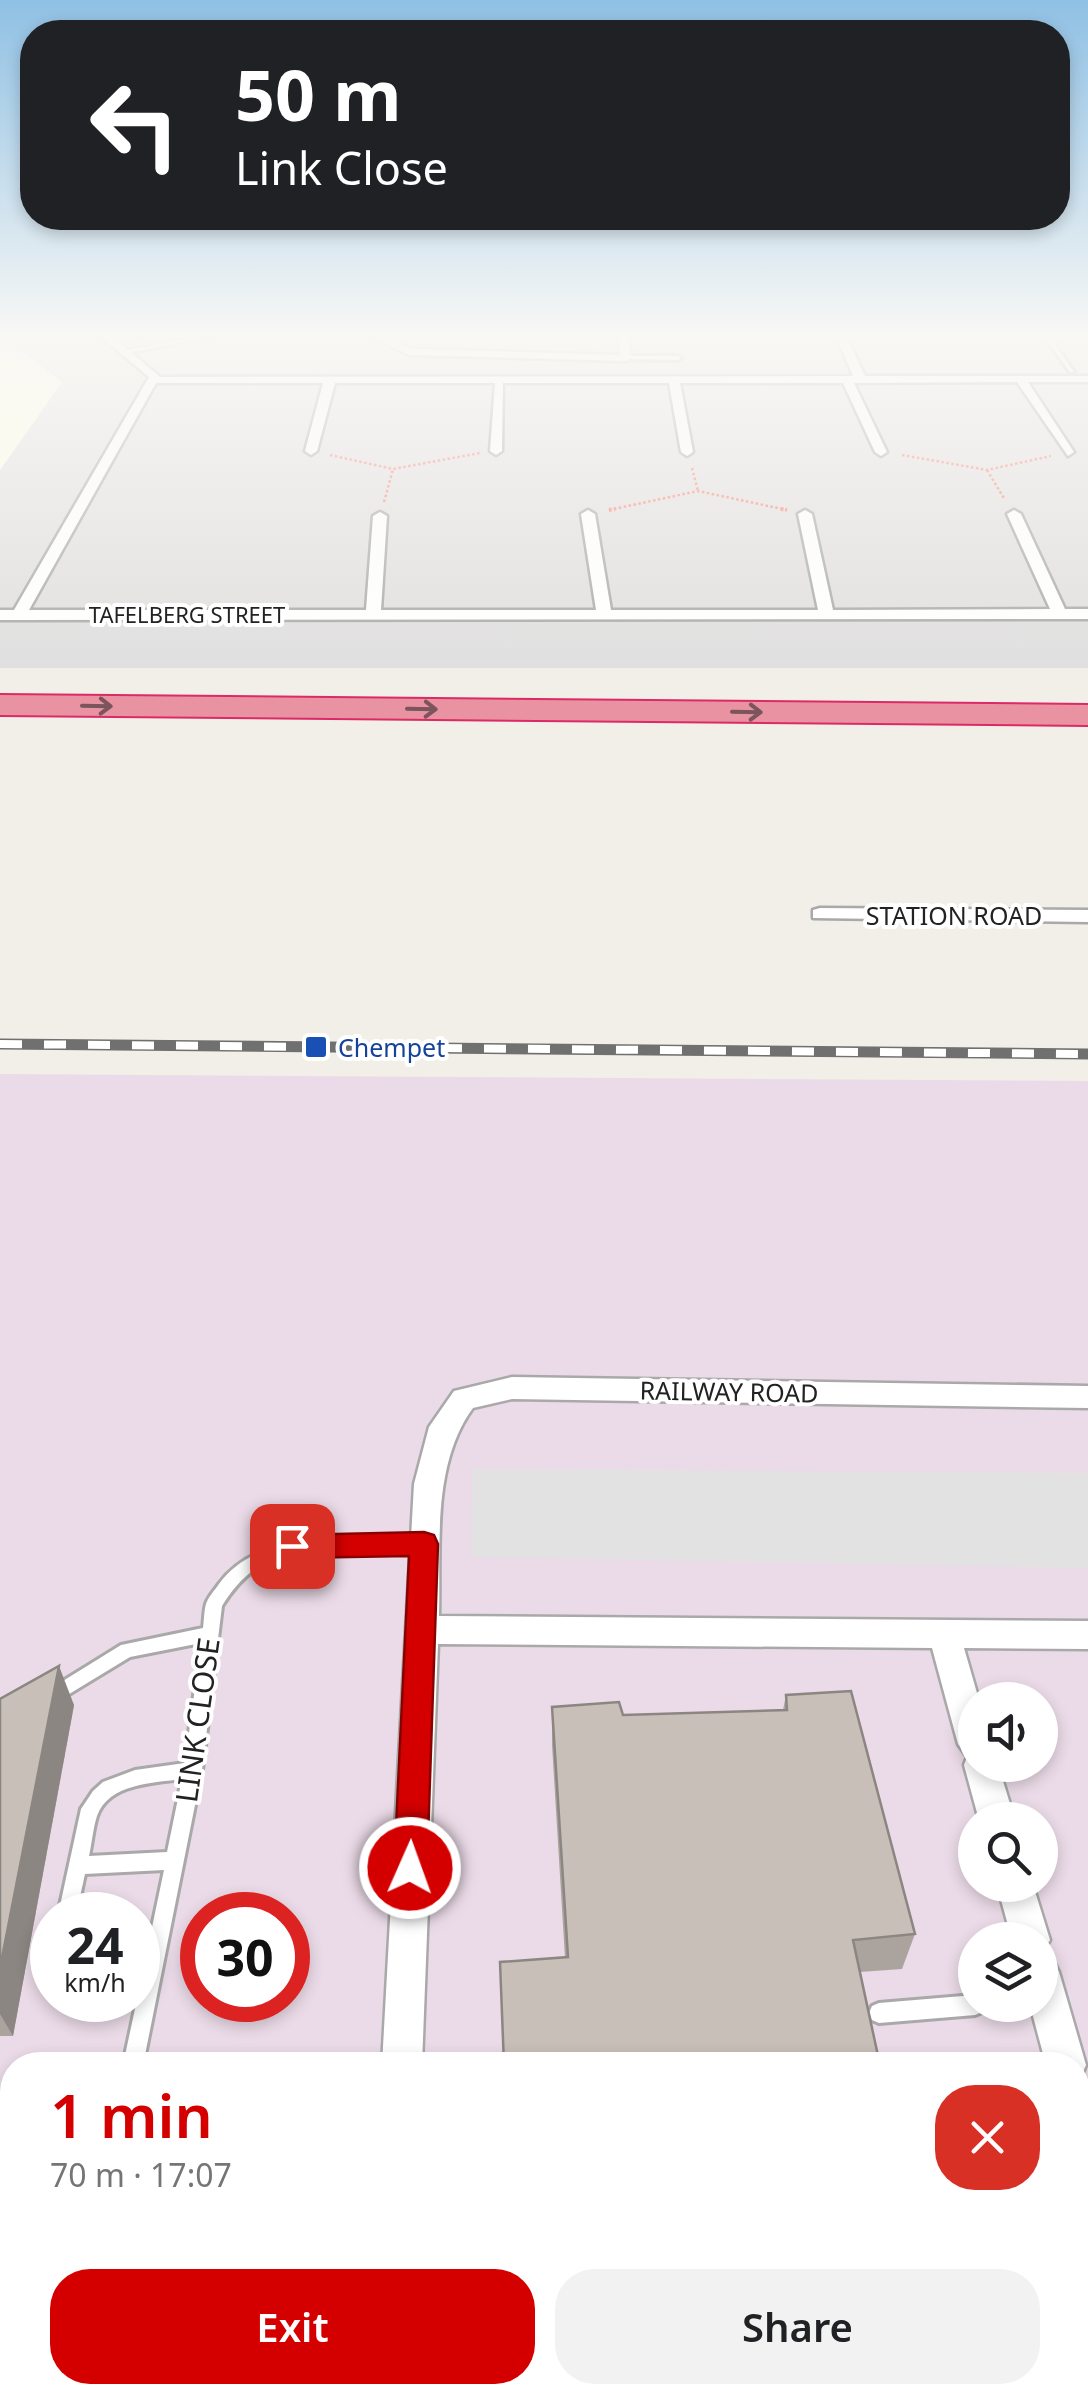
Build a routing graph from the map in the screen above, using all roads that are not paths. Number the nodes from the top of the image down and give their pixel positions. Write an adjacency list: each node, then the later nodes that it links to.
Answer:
1 (115, 448): 16 (street)
2 (686, 448): 5 (street)
3 (880, 448): 6 (street)
4 (1065, 448): 7 (street)
5 (687, 452)
6 (881, 452)
7 (1068, 452)
8 (588, 514): 17 (street)
9 (805, 514): 18 (street)
10 (1014, 514): 13 (street)
11 (380, 516): 12 (street)
12 (373, 614): 16 (street, TAFELBERG STREET); 17 (street, TAFELBERG STREET)
13 (1060, 614): 14 (street, TAFELBERG STREET); 18 (street, TAFELBERG STREET)
14 (1088, 614)
15 (0, 615): 16 (street, TAFELBERG STREET)
16 (19, 615)
17 (604, 616): 18 (street, TAFELBERG STREET)
18 (827, 616)
19 (0, 705): 20 (highway, one-way to 20)
20 (1088, 714)
21 (494, 742): 22 (highway)
22 (1088, 746)
23 (820, 914): 24 (street, STATION ROAD)
24 (1088, 916)
25 (1088, 1396): 26 (street, RAILWAY ROAD)
26 (424, 1544): 27 (street, RAILWAY ROAD); 29 (lane, LINK CLOSE)
27 (420, 1630): 28 (street); 43 (street, RAILWAY ROAD)
28 (943, 1631): 30 (street); 31 (street)
29 (209, 1634): 32 (lane); 33 (lane, LINK CLOSE)
30 (1088, 1634)
31 (958, 1684)
32 (45, 1702)
33 (193, 1770): 34 (lane, LINK CLOSE); 35 (lane)
34 (175, 1862): 35 (lane); 37 (lane, LINK CLOSE)
35 (78, 1866): 36 (lane)
36 (72, 1892)
37 (160, 1916)
38 (958, 2006): 39 (lane)
39 (879, 2013)
40 (139, 2022): 42 (lane, LINK CLOSE)
41 (1053, 2022): 44 (street)
42 (135, 2052)
43 (403, 2052)
44 (1062, 2052)

